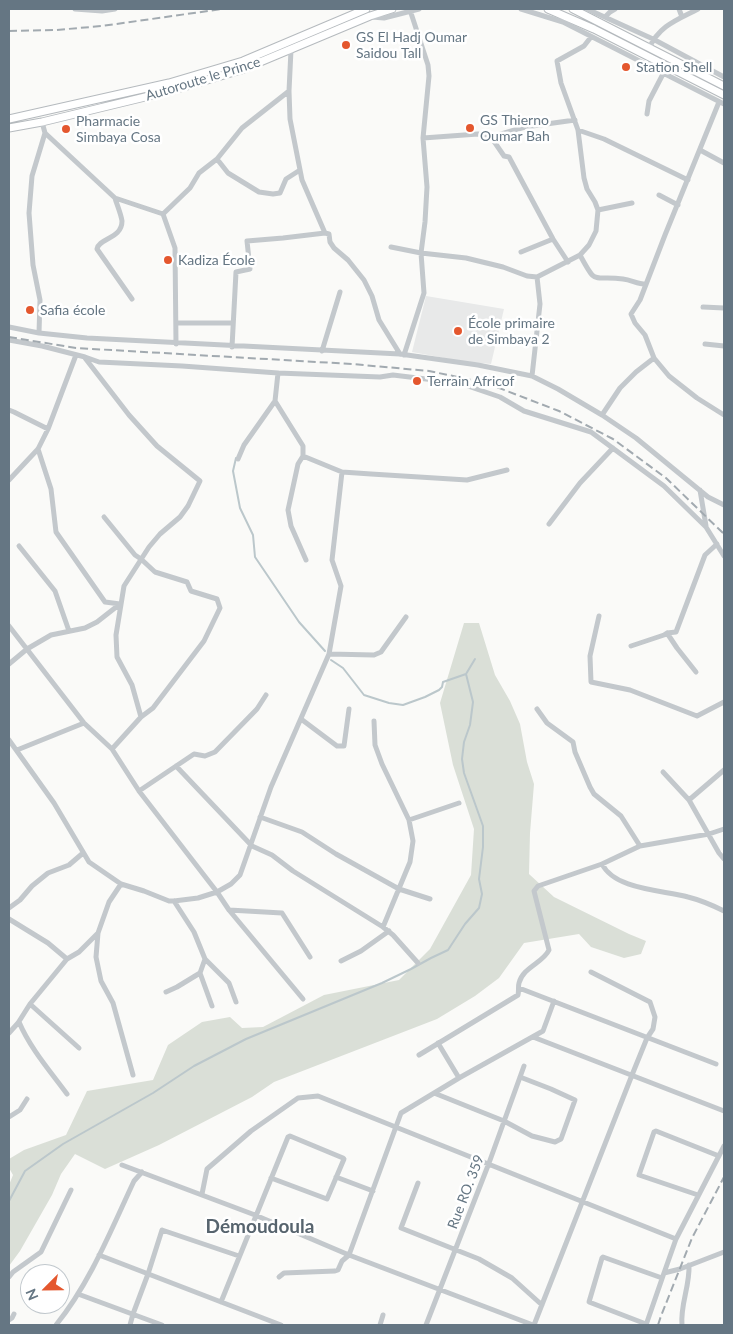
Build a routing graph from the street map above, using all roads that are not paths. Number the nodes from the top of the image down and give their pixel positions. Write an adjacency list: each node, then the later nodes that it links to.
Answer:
1 (74, 9): 2 (street)
2 (115, 9)
3 (366, 9): 28 (main road, Autoroute le Prince)
4 (392, 9): 14 (main road, Autoroute le Prince)
5 (419, 9): 13 (street)
6 (521, 9): 17 (street)
7 (548, 9): 26 (main road)
8 (573, 9): 19 (main road)
9 (587, 9): 15 (street)
10 (615, 9): 15 (street)
11 (679, 9): 16 (street)
12 (698, 9): 16 (street)
13 (410, 10): 14 (street); 35 (street)
14 (370, 16): 20 (main road, Autoroute le Prince)
15 (605, 17): 18 (street)
16 (682, 17): 18 (street)
17 (590, 37): 22 (street); 29 (street)
18 (653, 39): 19 (street); 23 (street)
19 (649, 48): 21 (main road)
20 (291, 50): 25 (street); 30 (main road, Autoroute le Prince)
21 (693, 70): 23 (street); 24 (main road)
22 (663, 74): 26 (street); 27 (street)
23 (724, 77)
24 (724, 86)
25 (289, 91): 37 (street); 39 (street)
26 (723, 100): 36 (street)
27 (647, 114)
28 (9, 119)
29 (575, 120): 32 (street); 34 (street)
30 (42, 122): 31 (main road, Autoroute le Prince); 33 (street)
31 (9, 128)
32 (578, 130): 40 (street); 45 (street)
33 (45, 133): 42 (street); 63 (street)
34 (491, 137): 35 (street); 48 (street)
35 (423, 138): 50 (street)
36 (700, 150): 38 (street); 40 (street)
37 (217, 159): 39 (street); 46 (street)
38 (724, 163)
39 (300, 170): 47 (street)
40 (688, 180): 44 (street)
41 (659, 195): 44 (street)
42 (115, 198): 46 (street); 57 (street)
43 (632, 203): 45 (street)
44 (678, 205): 55 (street)
45 (598, 210): 52 (street)
46 (164, 214): 60 (street)
47 (326, 233): 61 (street); 70 (street)
48 (553, 239): 51 (street); 53 (street)
49 (391, 247): 50 (street)
50 (421, 252): 54 (street); 70 (street)
51 (521, 252)
52 (580, 255): 53 (street); 55 (street)
53 (568, 262): 54 (street)
54 (537, 278): 75 (street)
55 (646, 284): 73 (street)
56 (340, 292): 69 (street)
57 (132, 299)
58 (703, 307): 59 (street)
59 (724, 308)
60 (176, 323): 61 (street); 65 (street)
61 (234, 323): 68 (street)
62 (9, 327): 63 (street)
63 (39, 333): 65 (street)
64 (9, 340): 71 (street)
65 (176, 344): 68 (street)
66 (705, 344): 67 (street)
67 (724, 346)
68 (232, 347): 69 (street)
69 (322, 351): 70 (street)
70 (402, 354): 75 (street)
71 (76, 355): 72 (street); 80 (street)
72 (85, 357): 74 (street); 96 (street)
73 (654, 358): 78 (street); 79 (street)
74 (278, 373): 76 (street); 81 (street)
75 (532, 376): 78 (street)
76 (275, 401): 83 (street); 84 (street)
77 (9, 410): 80 (street)
78 (602, 415): 88 (street)
79 (724, 415)
80 (48, 429): 82 (street)
81 (613, 448): 91 (street); 92 (street)
82 (38, 449): 87 (street); 98 (street)
83 (303, 456): 86 (street); 97 (street)
84 (238, 459)
85 (507, 470): 86 (street)
86 (342, 472): 106 (street)
87 (9, 480)
88 (700, 490): 89 (street); 92 (street)
89 (724, 506)
90 (104, 517): 96 (street)
91 (549, 524)
92 (706, 527): 93 (street)
93 (717, 544): 95 (street); 103 (street)
94 (19, 546): 102 (street)
95 (724, 556)
96 (140, 559): 98 (street); 113 (street)
97 (306, 560)
98 (120, 604): 102 (street); 113 (street)
99 (599, 616): 110 (street)
100 (406, 617): 106 (street)
101 (9, 626): 105 (street)
102 (70, 631): 105 (street)
103 (667, 633): 104 (street); 108 (street)
104 (631, 646)
105 (27, 649): 107 (street); 116 (street)
106 (329, 654): 114 (street)
107 (9, 664)
108 (696, 672)
109 (266, 694): 120 (street)
110 (724, 702)
111 (349, 709): 114 (street)
112 (537, 709): 131 (street)
113 (141, 717): 118 (street)
114 (301, 719): 126 (street)
115 (374, 721): 127 (street)
116 (84, 723): 118 (street); 119 (street)
117 (9, 740): 119 (street)
118 (112, 749): 123 (street)
119 (17, 750): 132 (street)
120 (176, 766): 123 (street); 130 (street)
121 (724, 770): 124 (street)
122 (663, 772): 124 (street)
123 (139, 791): 137 (street)
124 (689, 800): 129 (street)
125 (459, 803): 127 (street)
126 (260, 817): 130 (street); 136 (street)
127 (409, 820): 136 (street)
128 (724, 829): 129 (street)
129 (709, 834): 131 (street); 133 (street)
130 (252, 846): 137 (street); 144 (street)
131 (640, 846): 134 (street)
132 (83, 853): 135 (street); 140 (street)
133 (724, 859)
134 (602, 864): 142 (street); 154 (street)
135 (121, 884): 139 (street); 146 (street)
136 (399, 889): 138 (street); 144 (street)
137 (216, 892): 139 (street); 141 (street)
138 (430, 899)
139 (174, 900): 149 (street)
140 (9, 908)
141 (229, 910): 147 (street); 156 (street)
142 (724, 911)
143 (9, 919): 148 (street)
144 (383, 927): 145 (street)
145 (389, 931): 150 (street); 151 (street)
146 (98, 933): 148 (street); 170 (street)
147 (310, 957)
148 (67, 959): 159 (street)
149 (205, 959): 153 (street); 158 (street)
150 (341, 961)
151 (418, 964)
152 (591, 972): 164 (street)
153 (200, 973): 155 (street); 160 (street)
154 (519, 988): 157 (street); 165 (street)
155 (166, 992)
156 (303, 999)
157 (554, 1001): 163 (street); 164 (street)
158 (236, 1002)
159 (30, 1004): 161 (street); 166 (street)
160 (212, 1006)
161 (18, 1022): 162 (street); 175 (street)
162 (9, 1033)
163 (533, 1037): 171 (street); 173 (street)
164 (647, 1038): 168 (street); 171 (street)
165 (438, 1044): 167 (street); 173 (street)
166 (79, 1048)
167 (419, 1055)
168 (716, 1064)
169 (524, 1066): 172 (street, Rue RO. 359)
170 (133, 1075)
171 (632, 1075): 177 (street); 193 (street)
172 (520, 1077): 179 (street, Rue RO. 359); 179 (street)
173 (459, 1078): 174 (street)
174 (434, 1092): 179 (street); 180 (street)
175 (67, 1094)
176 (27, 1099): 178 (street)
177 (724, 1111)
178 (9, 1117)
179 (504, 1121): 183 (street, Rue RO. 359)
180 (396, 1126): 183 (street); 190 (street); 191 (street)
181 (724, 1146): 182 (street)
182 (719, 1156): 192 (street); 192 (street)
183 (489, 1163): 193 (street); 196 (street, Rue RO. 359)
184 (122, 1166): 185 (street)
185 (142, 1172): 191 (street); 198 (street)
186 (336, 1177): 187 (street); 187 (street); 190 (street)
187 (271, 1178): 194 (street)
188 (418, 1183): 196 (street)
189 (71, 1190): 203 (street)
190 (372, 1191): 199 (street)
191 (202, 1194): 194 (street)
192 (698, 1195): 195 (street)
193 (582, 1201): 195 (street); 209 (street)
194 (255, 1215): 199 (street); 200 (street)
195 (676, 1238): 204 (street)
196 (455, 1250): 206 (street, Rue RO. 359); 209 (street)
197 (724, 1252): 201 (street)
198 (99, 1255): 202 (street); 207 (street)
199 (349, 1255): 205 (street); 206 (street)
200 (239, 1256): 202 (street); 208 (street)
201 (689, 1265): 204 (street); 224 (street)
202 (148, 1274): 208 (street); 211 (street)
203 (9, 1276)
204 (663, 1276): 223 (street); 223 (street)
205 (279, 1277)
206 (440, 1289): 221 (street, Rue RO. 359); 222 (street)
207 (78, 1294): 211 (street); 215 (street)
208 (221, 1302): 213 (street)
209 (542, 1305): 222 (street)
210 (14, 1314): 214 (street)
211 (133, 1314): 216 (street); 217 (street)
212 (383, 1314): 220 (street)
213 (266, 1319): 218 (street); 219 (street)
214 (9, 1320)
215 (56, 1325)
216 (130, 1325)
217 (162, 1325)
218 (263, 1325)
219 (281, 1325)
220 (380, 1325)
221 (426, 1325)
222 (534, 1325)
223 (646, 1325)
224 (682, 1325)

